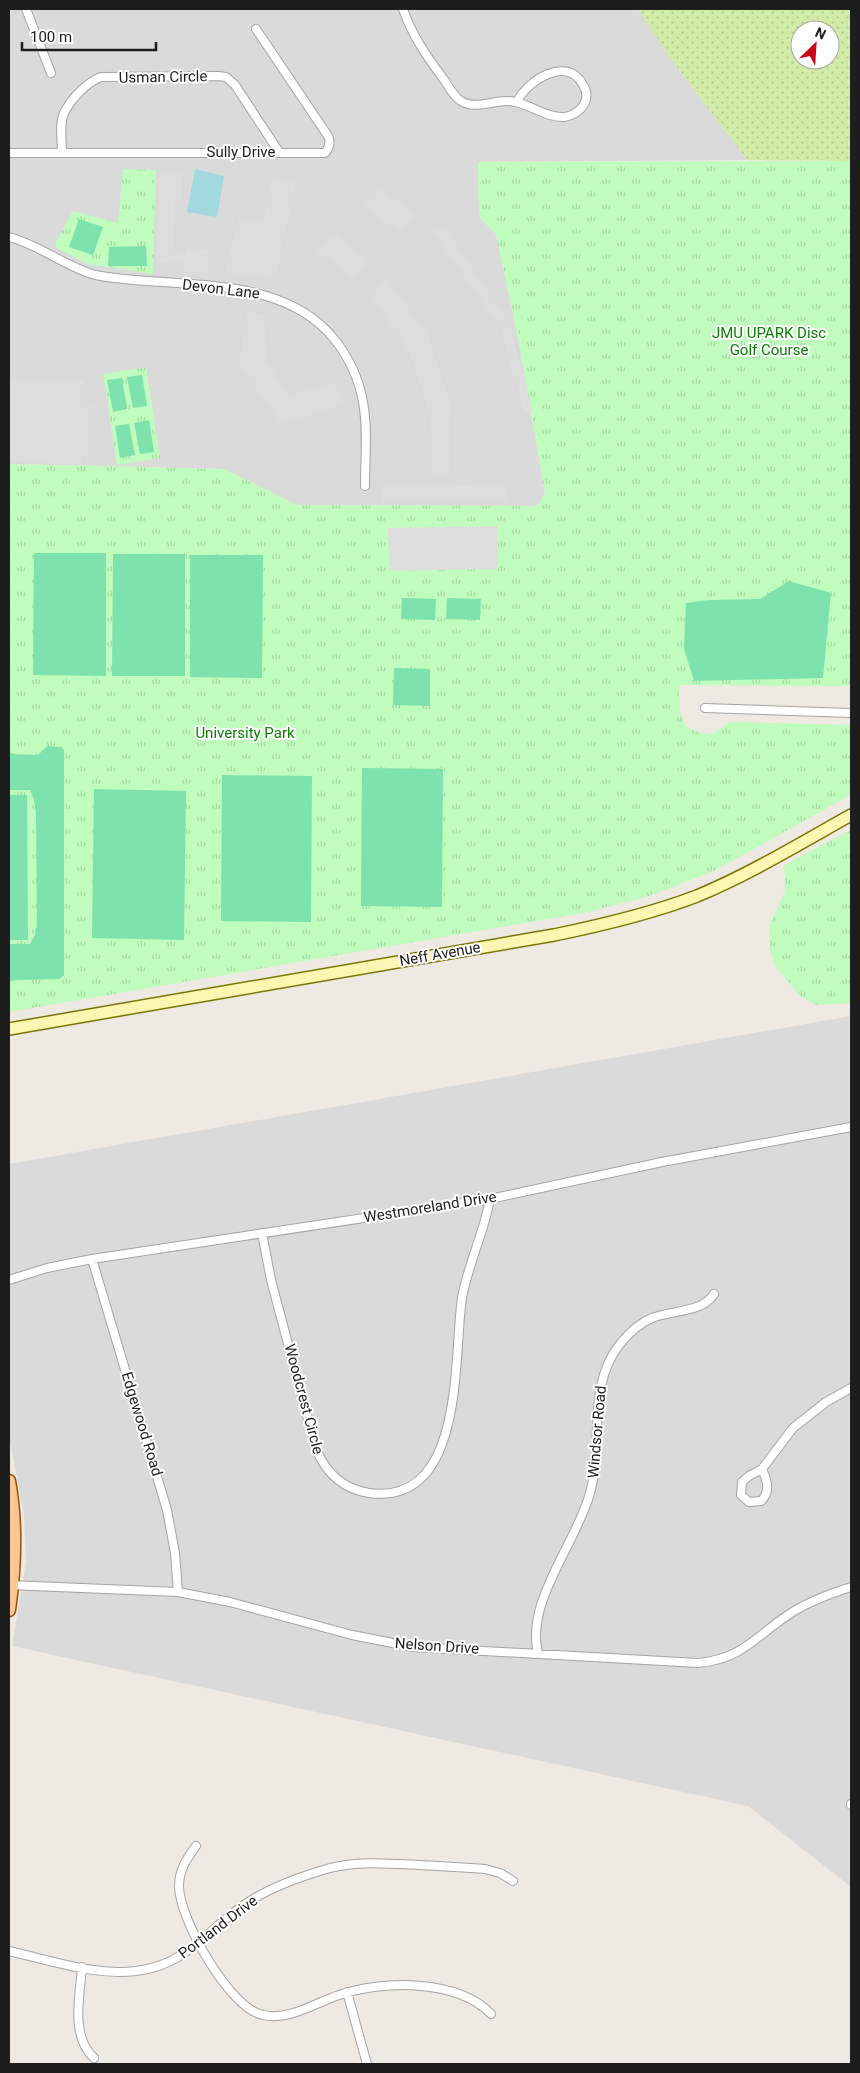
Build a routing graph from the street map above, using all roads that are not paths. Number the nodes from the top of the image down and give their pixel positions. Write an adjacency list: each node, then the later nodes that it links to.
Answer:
1 (26, 9): 4 (street)
2 (403, 9): 5 (street)
3 (256, 29): 6 (street, Sully Drive)
4 (51, 73)
5 (517, 102): 5 (street)
6 (279, 152): 8 (street, Sully Drive); 8 (street, Usman Circle)
7 (9, 153): 8 (street, Sully Drive)
8 (62, 153)
9 (9, 237): 10 (street, Devon Lane)
10 (365, 486)
11 (705, 708): 12 (street)
12 (851, 713)
13 (851, 815): 14 (main road, Neff Avenue)
14 (9, 1028)
15 (851, 1126): 16 (street, Westmoreland Drive)
16 (490, 1199): 17 (street, Westmoreland Drive); 17 (street, Woodcrest Circle)
17 (262, 1233): 18 (street, Westmoreland Drive)
18 (92, 1258): 19 (street, Westmoreland Drive); 26 (street, Edgewood Road)
19 (9, 1280)
20 (714, 1294): 28 (street, Windsor Road)
21 (851, 1388): 22 (street)
22 (762, 1469): 22 (street)
23 (9, 1481): 24 (main road)
24 (10, 1585): 26 (street, Nelson Drive); 27 (main road)
25 (851, 1587): 28 (street, Nelson Drive)
26 (178, 1592): 28 (street, Nelson Drive)
27 (9, 1610)
28 (538, 1653)
29 (196, 1846): 31 (street)
30 (513, 1881): 31 (street, Portland Drive)
31 (198, 1944): 33 (street, Portland Drive); 34 (street)
32 (9, 1951): 33 (street, Portland Drive)
33 (82, 1967): 36 (street)
34 (347, 1992): 35 (street); 37 (street)
35 (490, 2014)
36 (94, 2058)
37 (367, 2064)

